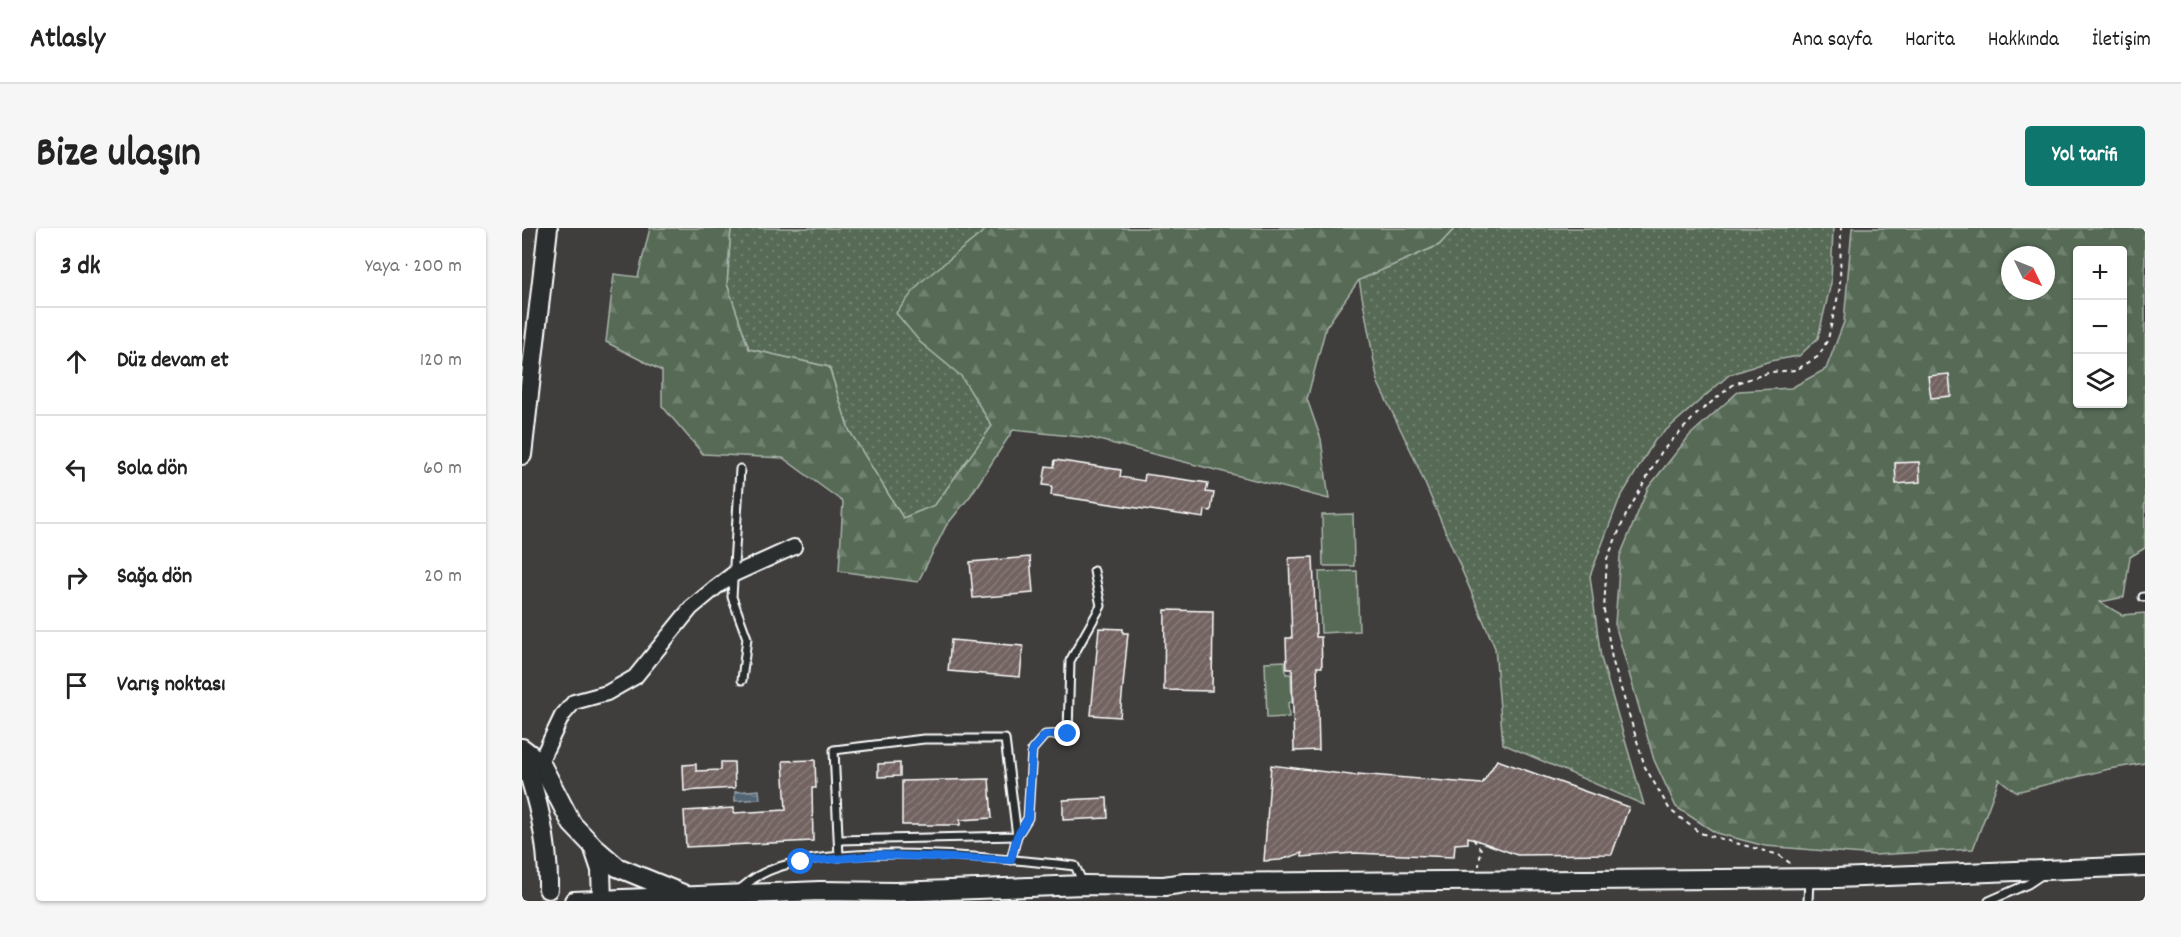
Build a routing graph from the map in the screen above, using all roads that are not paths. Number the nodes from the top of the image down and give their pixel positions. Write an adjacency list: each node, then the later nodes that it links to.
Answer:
1 (549, 228): 2 (main road)
2 (522, 455)
3 (740, 469): 6 (lane)
4 (794, 547): 6 (street)
5 (1094, 571): 11 (lane)
6 (732, 575): 7 (lane); 10 (street)
7 (742, 680)
8 (522, 748): 10 (main road)
9 (522, 753): 20 (main road)
10 (540, 762): 13 (main road)
11 (1017, 836): 12 (lane); 12 (lane); 15 (lane)
12 (839, 840): 14 (lane)
13 (594, 847): 22 (main road); 27 (main road)
14 (840, 857): 15 (lane); 23 (lane)
15 (1011, 860): 19 (lane)
16 (2145, 866): 17 (main road)
17 (2049, 870): 18 (main road); 29 (lane)
18 (1809, 878): 19 (main road); 28 (lane)
19 (1084, 885): 24 (main road)
20 (548, 889)
21 (820, 896): 23 (main road); 24 (main road)
22 (693, 897): 23 (main road); 25 (main road)
23 (742, 897)
24 (895, 897)
25 (648, 899): 27 (main road)
26 (574, 901): 27 (main road)
27 (603, 901)
28 (1808, 901)
29 (1989, 901)

